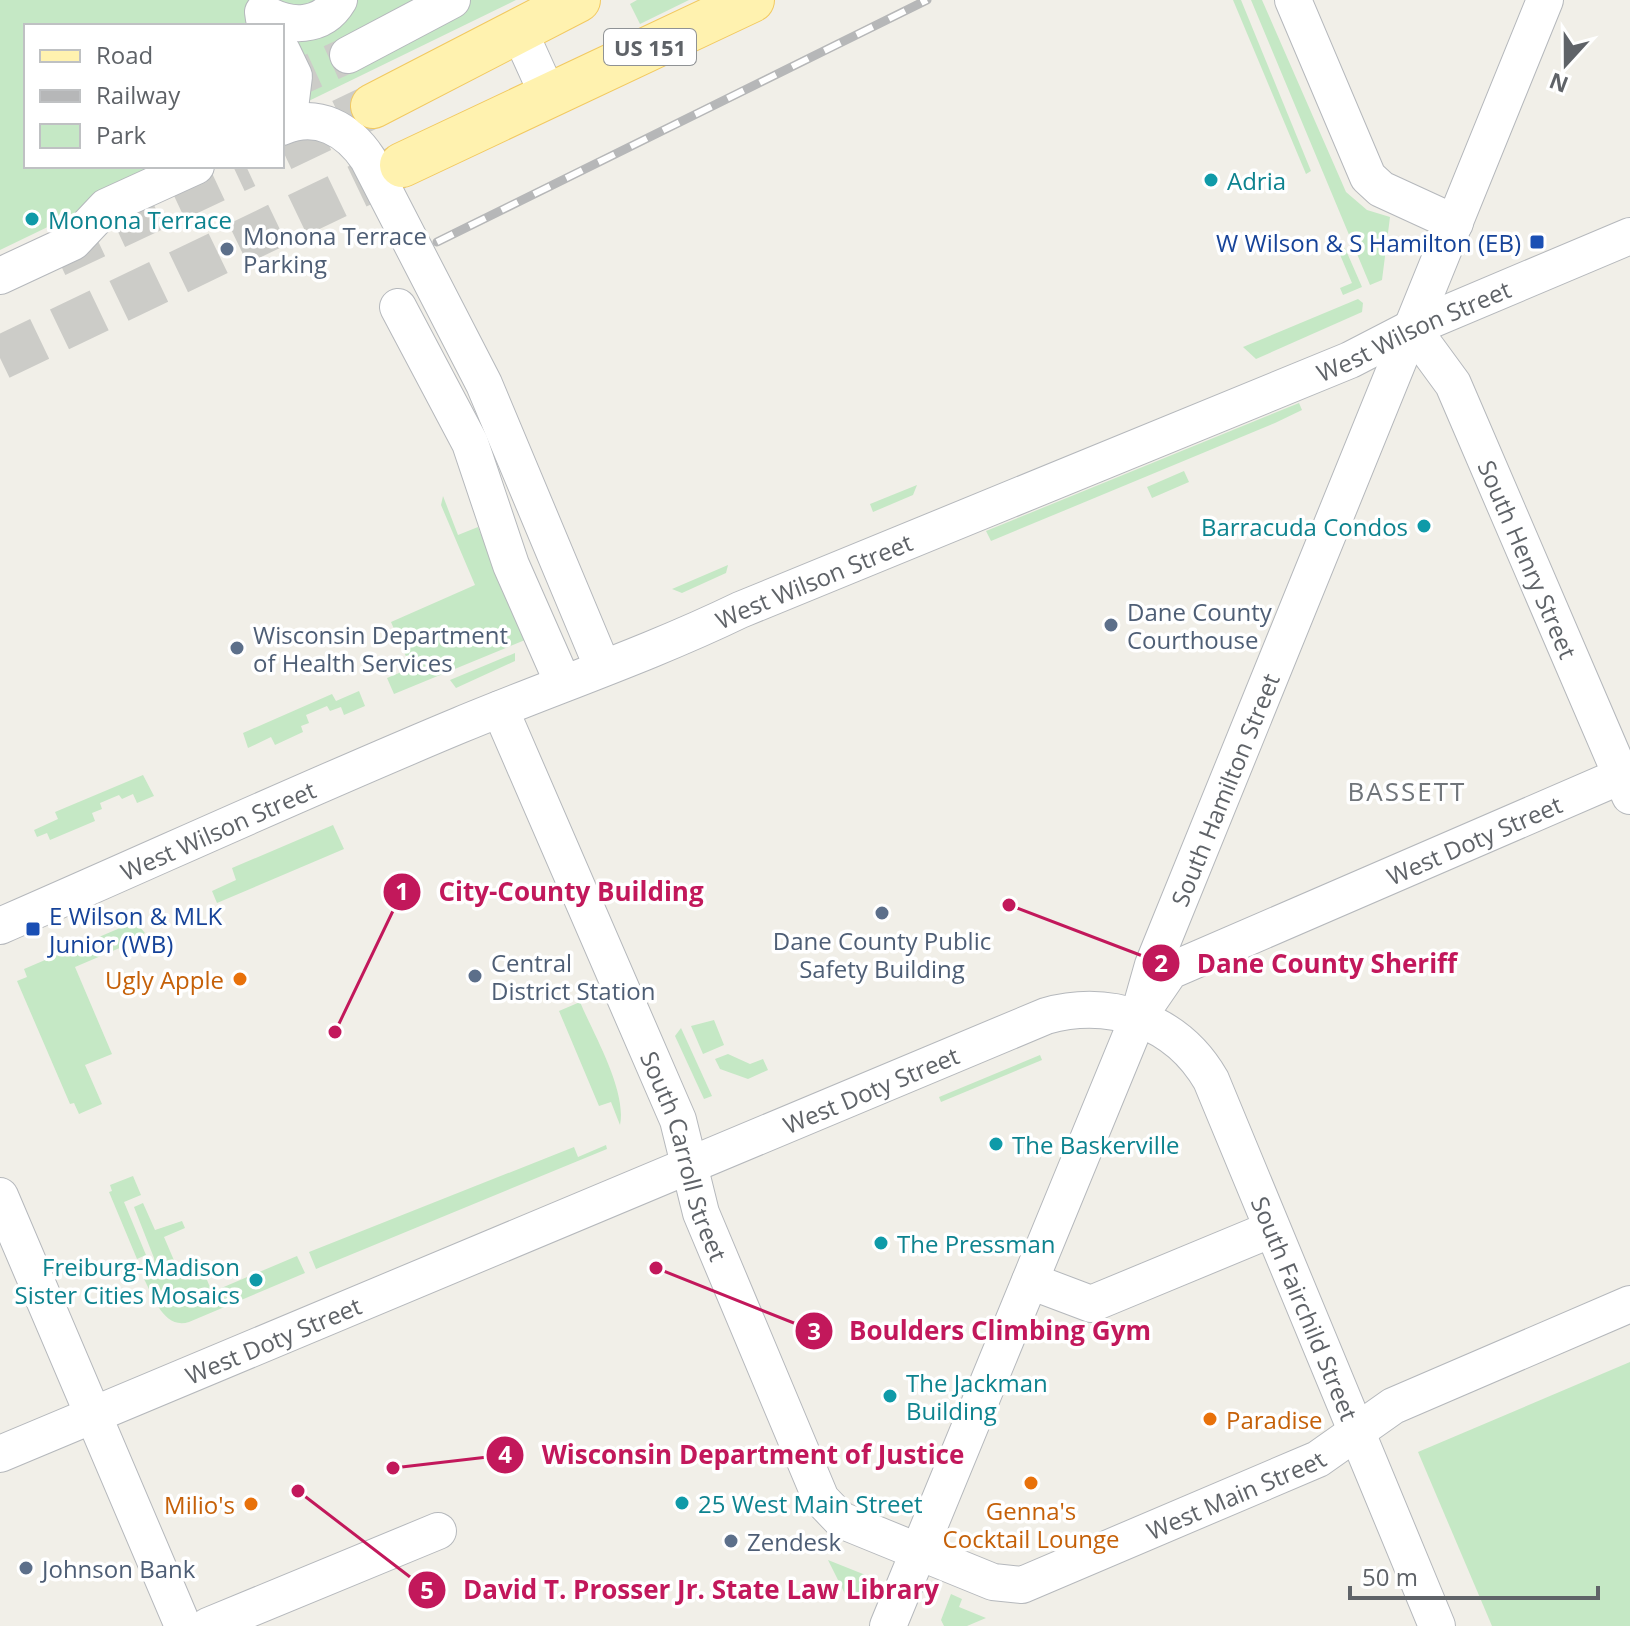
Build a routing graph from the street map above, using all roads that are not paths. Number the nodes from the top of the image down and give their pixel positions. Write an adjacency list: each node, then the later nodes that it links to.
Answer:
1 (339, 0): 7 (street)
2 (452, 0): 9 (street)
3 (578, 0): 8 (main road)
4 (752, 0): 11 (main road, US 151)
5 (1293, 0): 16 (street)
6 (1545, 0): 16 (street, South Hamilton Street)
7 (268, 24)
8 (519, 31): 11 (street); 12 (main road)
9 (348, 55)
10 (284, 56): 13 (street)
11 (548, 95): 14 (main road, US 151)
12 (373, 106)
13 (285, 126): 21 (street)
14 (402, 165)
15 (192, 168): 18 (street)
16 (1455, 223): 20 (street, South Hamilton Street)
17 (1630, 236): 20 (street, West Wilson Street)
18 (0, 276)
19 (398, 307): 22 (street)
20 (1412, 328): 21 (street, West Wilson Street); 24 (street, South Henry Street); 26 (street, South Hamilton Street)
21 (602, 666): 22 (street, West Wilson Street)
22 (563, 683): 23 (street, West Wilson Street)
23 (500, 709): 25 (street, West Wilson Street); 27 (street, South Carroll Street)
24 (1627, 781): 26 (street, West Doty Street)
25 (0, 926)
26 (1138, 1018): 27 (street, West Doty Street); 29 (street, South Fairchild Street); 30 (street, South Hamilton Street)
27 (689, 1165): 32 (street, West Doty Street); 36 (street, South Carroll Street)
28 (0, 1196): 32 (street)
29 (1272, 1229): 30 (street); 33 (street, South Fairchild Street)
30 (1030, 1281): 36 (street, South Hamilton Street)
31 (1630, 1304): 33 (street, West Main Street)
32 (94, 1415): 34 (street, West Doty Street); 37 (street)
33 (1355, 1431): 36 (street, West Main Street); 40 (street, South Fairchild Street)
34 (0, 1454)
35 (438, 1531): 38 (street)
36 (919, 1552): 39 (street, South Hamilton Street)
37 (183, 1626)
38 (208, 1626)
39 (888, 1626)
40 (1437, 1626)

